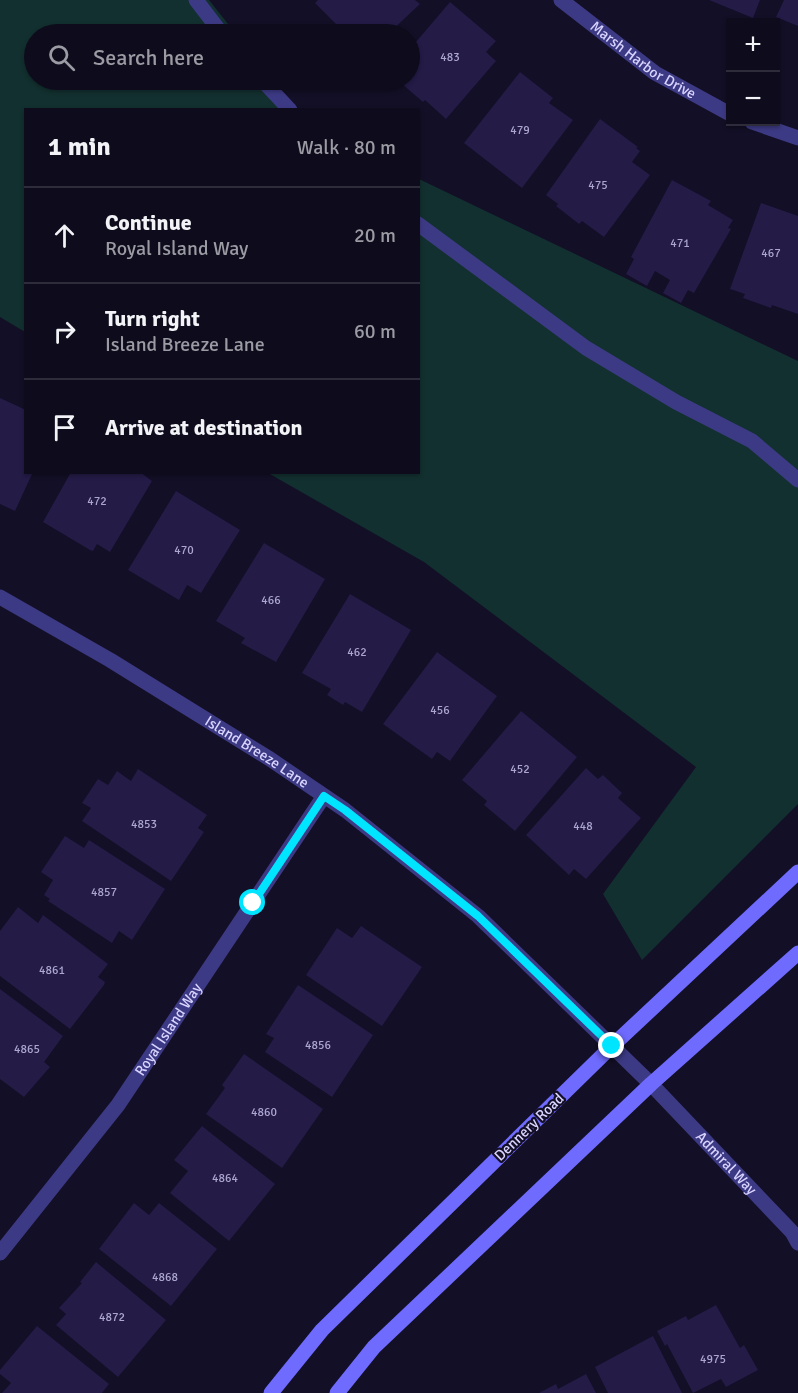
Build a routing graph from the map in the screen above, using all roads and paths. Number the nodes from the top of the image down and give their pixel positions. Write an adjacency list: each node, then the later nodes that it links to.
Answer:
1 (196, 0): 3 (street)
2 (561, 0): 6 (street, Marsh Harbor Drive)
3 (214, 24)
4 (271, 90): 5 (street)
5 (288, 108)
6 (726, 112)
7 (764, 126): 8 (street)
8 (798, 138)
9 (420, 225): 10 (street)
10 (798, 480)
11 (0, 597): 12 (street, Island Breeze Lane)
12 (324, 796): 15 (street, Island Breeze Lane); 18 (street, Royal Island Way)
13 (798, 872): 15 (street, Dennery Road)
14 (798, 953): 16 (street)
15 (612, 1046): 16 (street, Island Breeze Lane); 19 (street, Dennery Road)
16 (651, 1084): 17 (street, Admiral Way); 20 (street)
17 (798, 1243)
18 (0, 1253)
19 (272, 1393)
20 (337, 1393)

